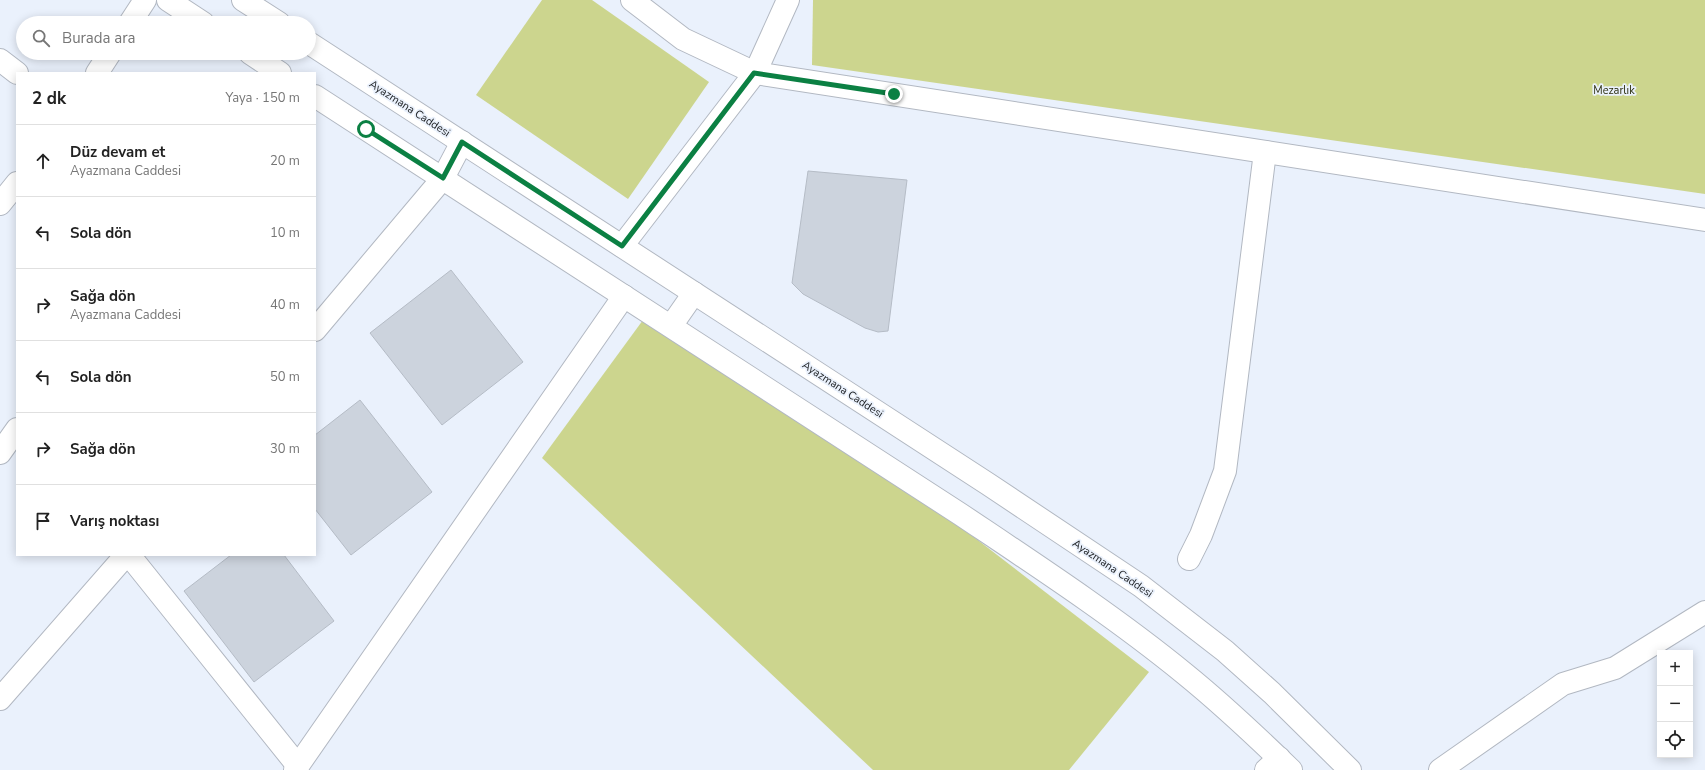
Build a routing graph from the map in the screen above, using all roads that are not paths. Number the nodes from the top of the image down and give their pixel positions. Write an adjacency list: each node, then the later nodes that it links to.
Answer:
1 (145, 0): 6 (street)
2 (168, 0): 7 (street)
3 (243, 0): 8 (street)
4 (632, 0): 16 (street)
5 (788, 0): 16 (street)
6 (135, 16)
7 (192, 16)
8 (268, 16)
9 (316, 48): 18 (street, Ayazmana Caddesi)
10 (0, 60): 14 (street)
11 (105, 60): 15 (street)
12 (259, 60): 13 (street)
13 (272, 71)
14 (16, 72)
15 (98, 72)
16 (754, 73): 19 (street); 24 (street)
17 (316, 97): 20 (street)
18 (462, 142): 20 (street); 24 (street, Ayazmana Caddesi)
19 (1265, 152): 23 (street); 33 (street)
20 (443, 178): 26 (street); 28 (street)
21 (16, 184): 22 (street)
22 (0, 204)
23 (1705, 220)
24 (622, 246): 25 (street, Ayazmana Caddesi)
25 (694, 293): 27 (street); 38 (street, Ayazmana Caddesi)
26 (624, 296): 27 (street); 37 (street)
27 (671, 326): 36 (street)
28 (316, 329)
29 (16, 430): 30 (street)
30 (0, 454)
31 (125, 556): 35 (street)
32 (130, 556): 37 (street)
33 (1189, 558)
34 (1705, 612): 39 (street)
35 (0, 699)
36 (1279, 766)
37 (297, 768)
38 (1350, 770)
39 (1440, 770)

